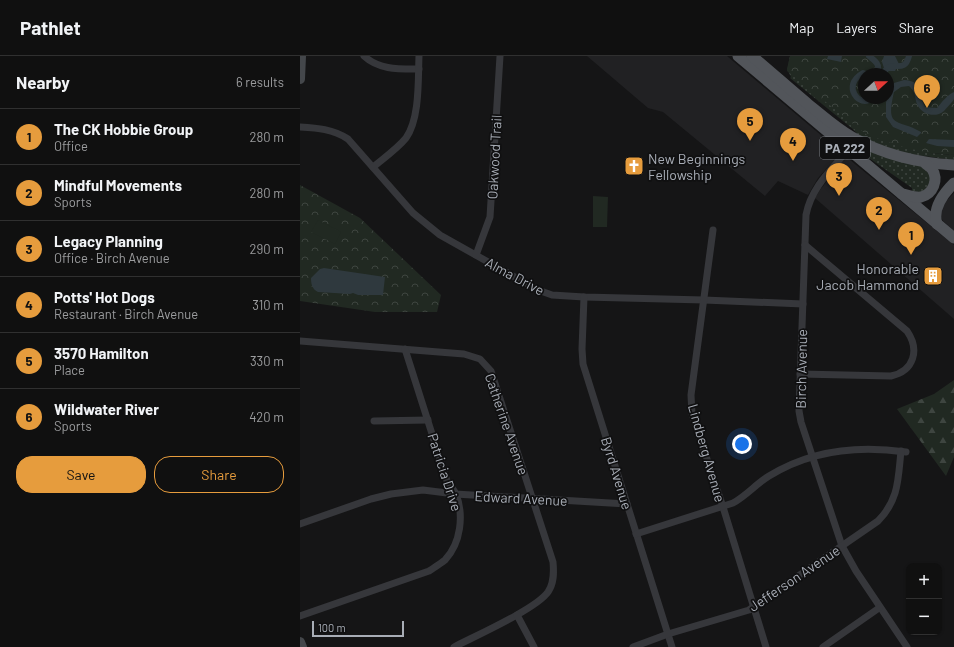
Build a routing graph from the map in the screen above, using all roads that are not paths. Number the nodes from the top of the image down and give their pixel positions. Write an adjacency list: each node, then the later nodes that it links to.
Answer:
1 (302, 56): 8 (street)
2 (364, 56): 7 (street)
3 (419, 56): 7 (street)
4 (500, 56): 20 (street, Oakwood Trail)
5 (738, 56): 10 (main road, PA 222)
6 (752, 56): 11 (main road, PA 222)
7 (418, 69): 13 (street)
8 (300, 79)
9 (300, 127): 13 (street, Alma Drive)
10 (848, 150): 15 (main road, PA 222); 19 (street, Birch Avenue)
11 (925, 163): 12 (main road, PA 222); 15 (main road)
12 (954, 166)
13 (373, 167): 20 (street, Alma Drive)
14 (954, 183): 16 (main road)
15 (900, 193): 16 (main road, PA 222)
16 (937, 224): 18 (main road, PA 222)
17 (713, 230): 22 (street, Lindberg Avenue)
18 (954, 238)
19 (805, 245): 23 (street, Birch Avenue); 26 (street)
20 (476, 255): 21 (street, Alma Drive)
21 (584, 297): 22 (street, Alma Drive); 32 (street, Byrd Avenue)
22 (704, 300): 23 (street, Alma Drive); 33 (street, Lindberg Avenue)
23 (803, 304): 26 (street, Birch Avenue)
24 (300, 341): 25 (street, Catherine Avenue)
25 (405, 349): 27 (street, Patricia Drive); 31 (street, Catherine Avenue)
26 (800, 374): 29 (street, Birch Avenue)
27 (428, 420): 28 (street); 30 (street, Patricia Drive)
28 (374, 421)
29 (812, 456): 33 (street); 36 (street, Birch Avenue); 36 (street, Jefferson Avenue)
30 (455, 494): 31 (street, Edward Avenue); 34 (street, Edward Avenue); 40 (street, Patricia Drive)
31 (533, 498): 32 (street, Edward Avenue); 39 (street, Catherine Avenue)
32 (627, 504): 35 (street, Byrd Avenue)
33 (723, 507): 35 (street); 37 (street, Lindberg Avenue)
34 (300, 524)
35 (636, 534): 41 (street, Byrd Avenue)
36 (842, 546): 37 (street, Jefferson Avenue); 38 (street, Birch Avenue)
37 (753, 607): 41 (street, Jefferson Avenue); 48 (street, Lindberg Avenue)
38 (879, 608): 49 (street); 50 (street, Birch Avenue)
39 (516, 615): 44 (street, Catherine Avenue); 45 (street)
40 (300, 616)
41 (668, 634): 46 (street, Jefferson Avenue); 47 (street, Byrd Avenue)
42 (300, 642): 43 (street)
43 (302, 647)
44 (454, 647)
45 (534, 647)
46 (633, 647)
47 (672, 647)
48 (766, 647)
49 (823, 647)
50 (907, 647)

